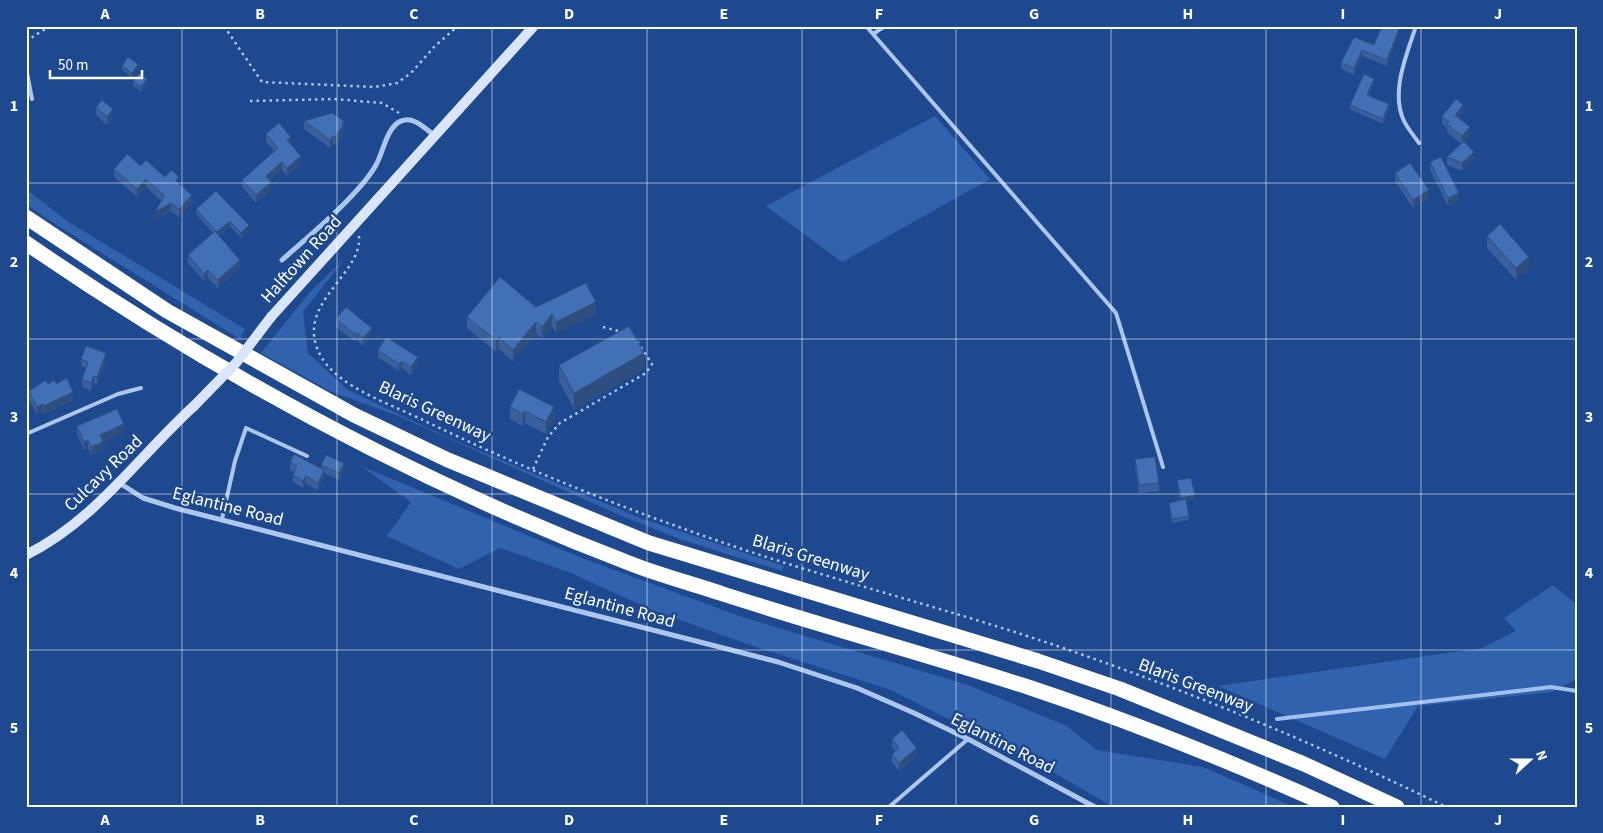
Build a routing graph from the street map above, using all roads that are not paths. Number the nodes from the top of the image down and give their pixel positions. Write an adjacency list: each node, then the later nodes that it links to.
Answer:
1 (534, 26): 8 (street, Halftown Road)
2 (866, 26): 5 (lane)
3 (885, 26): 5 (lane)
4 (1416, 26): 9 (lane)
5 (873, 34): 17 (lane)
6 (26, 68): 7 (lane)
7 (32, 99)
8 (436, 137): 12 (street, Halftown Road); 14 (street, Halftown Road, bridge)
9 (1419, 144)
10 (26, 217): 25 (highway)
11 (26, 243): 24 (highway)
12 (284, 258)
13 (141, 388): 15 (lane)
14 (194, 406): 18 (street, Culcavy Road)
15 (26, 434)
16 (307, 456): 19 (lane)
17 (1163, 467)
18 (120, 484): 19 (street, Eglantine Road); 20 (street, Culcavy Road)
19 (222, 519): 21 (street, Eglantine Road)
20 (26, 555)
21 (968, 739): 22 (lane); 23 (street, Eglantine Road)
22 (889, 807)
23 (1095, 807)
24 (1332, 807)
25 (1397, 807)

